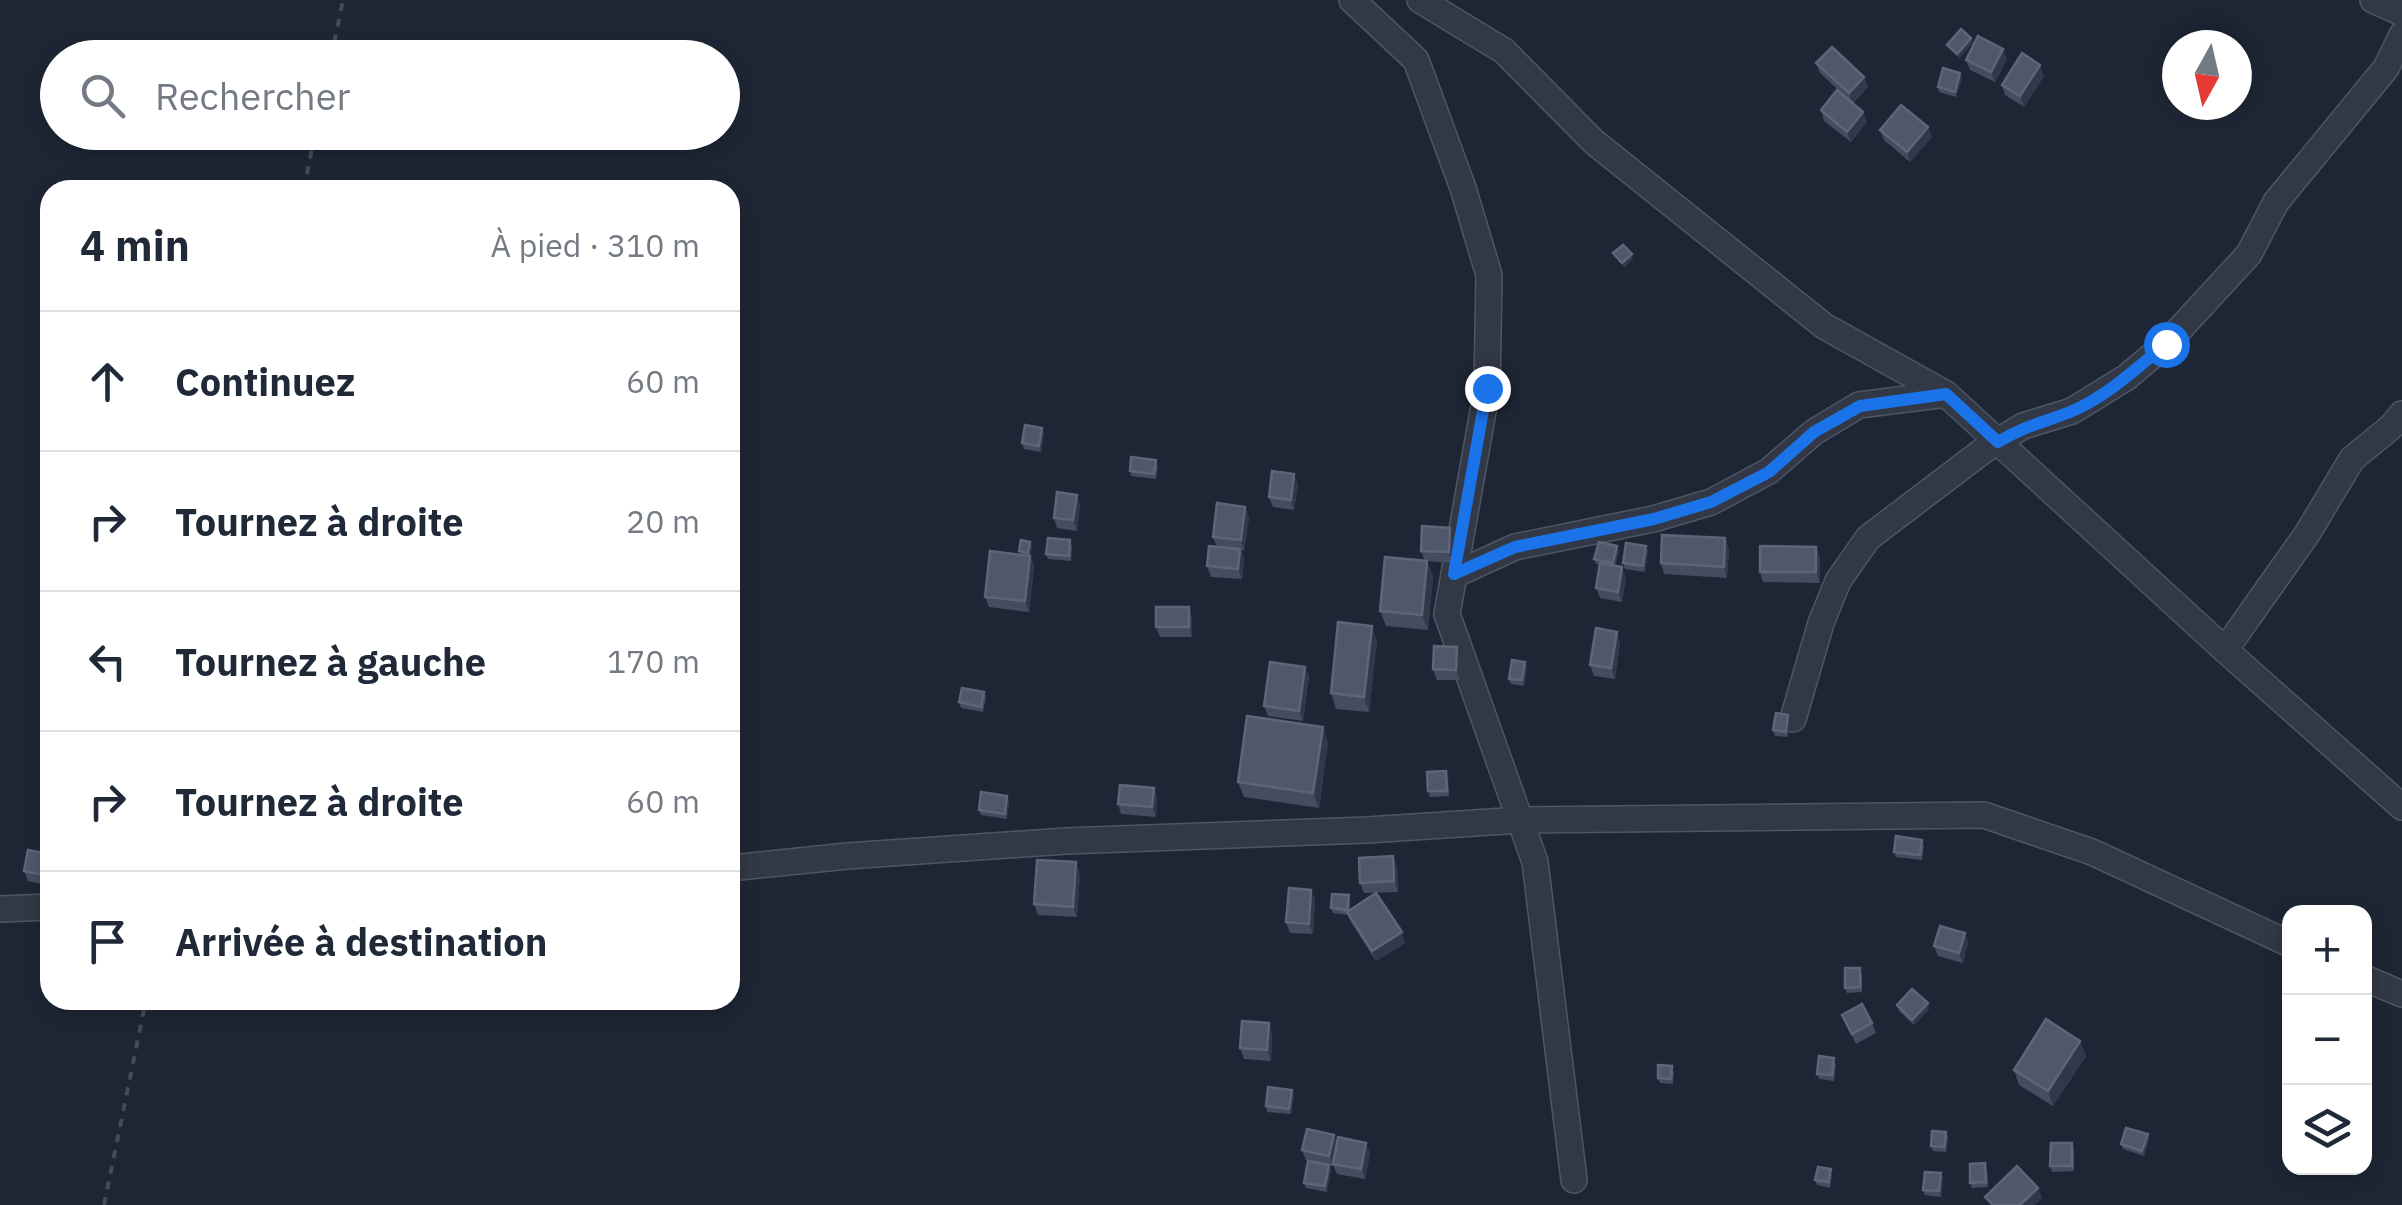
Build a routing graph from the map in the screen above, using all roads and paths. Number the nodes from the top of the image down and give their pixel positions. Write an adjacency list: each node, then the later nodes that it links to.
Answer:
1 (343, 0): 7 (path)
2 (1352, 0): 13 (street)
3 (1420, 0): 10 (street)
4 (2373, 0): 5 (street)
5 (2402, 13)
6 (2402, 35): 12 (street)
7 (335, 40)
8 (312, 150): 9 (path)
9 (306, 180)
10 (1946, 394): 12 (street); 13 (street)
11 (2402, 414): 14 (street)
12 (1998, 442): 14 (street); 15 (street)
13 (1454, 574): 17 (street)
14 (2225, 650): 16 (street)
15 (1793, 719)
16 (2402, 807)
17 (1521, 820): 18 (street); 21 (street); 25 (street)
18 (740, 867)
19 (40, 907): 20 (street)
20 (0, 909)
21 (2282, 940)
22 (2372, 981): 23 (street)
23 (2402, 994)
24 (144, 1010): 26 (path)
25 (1574, 1180)
26 (104, 1205)

